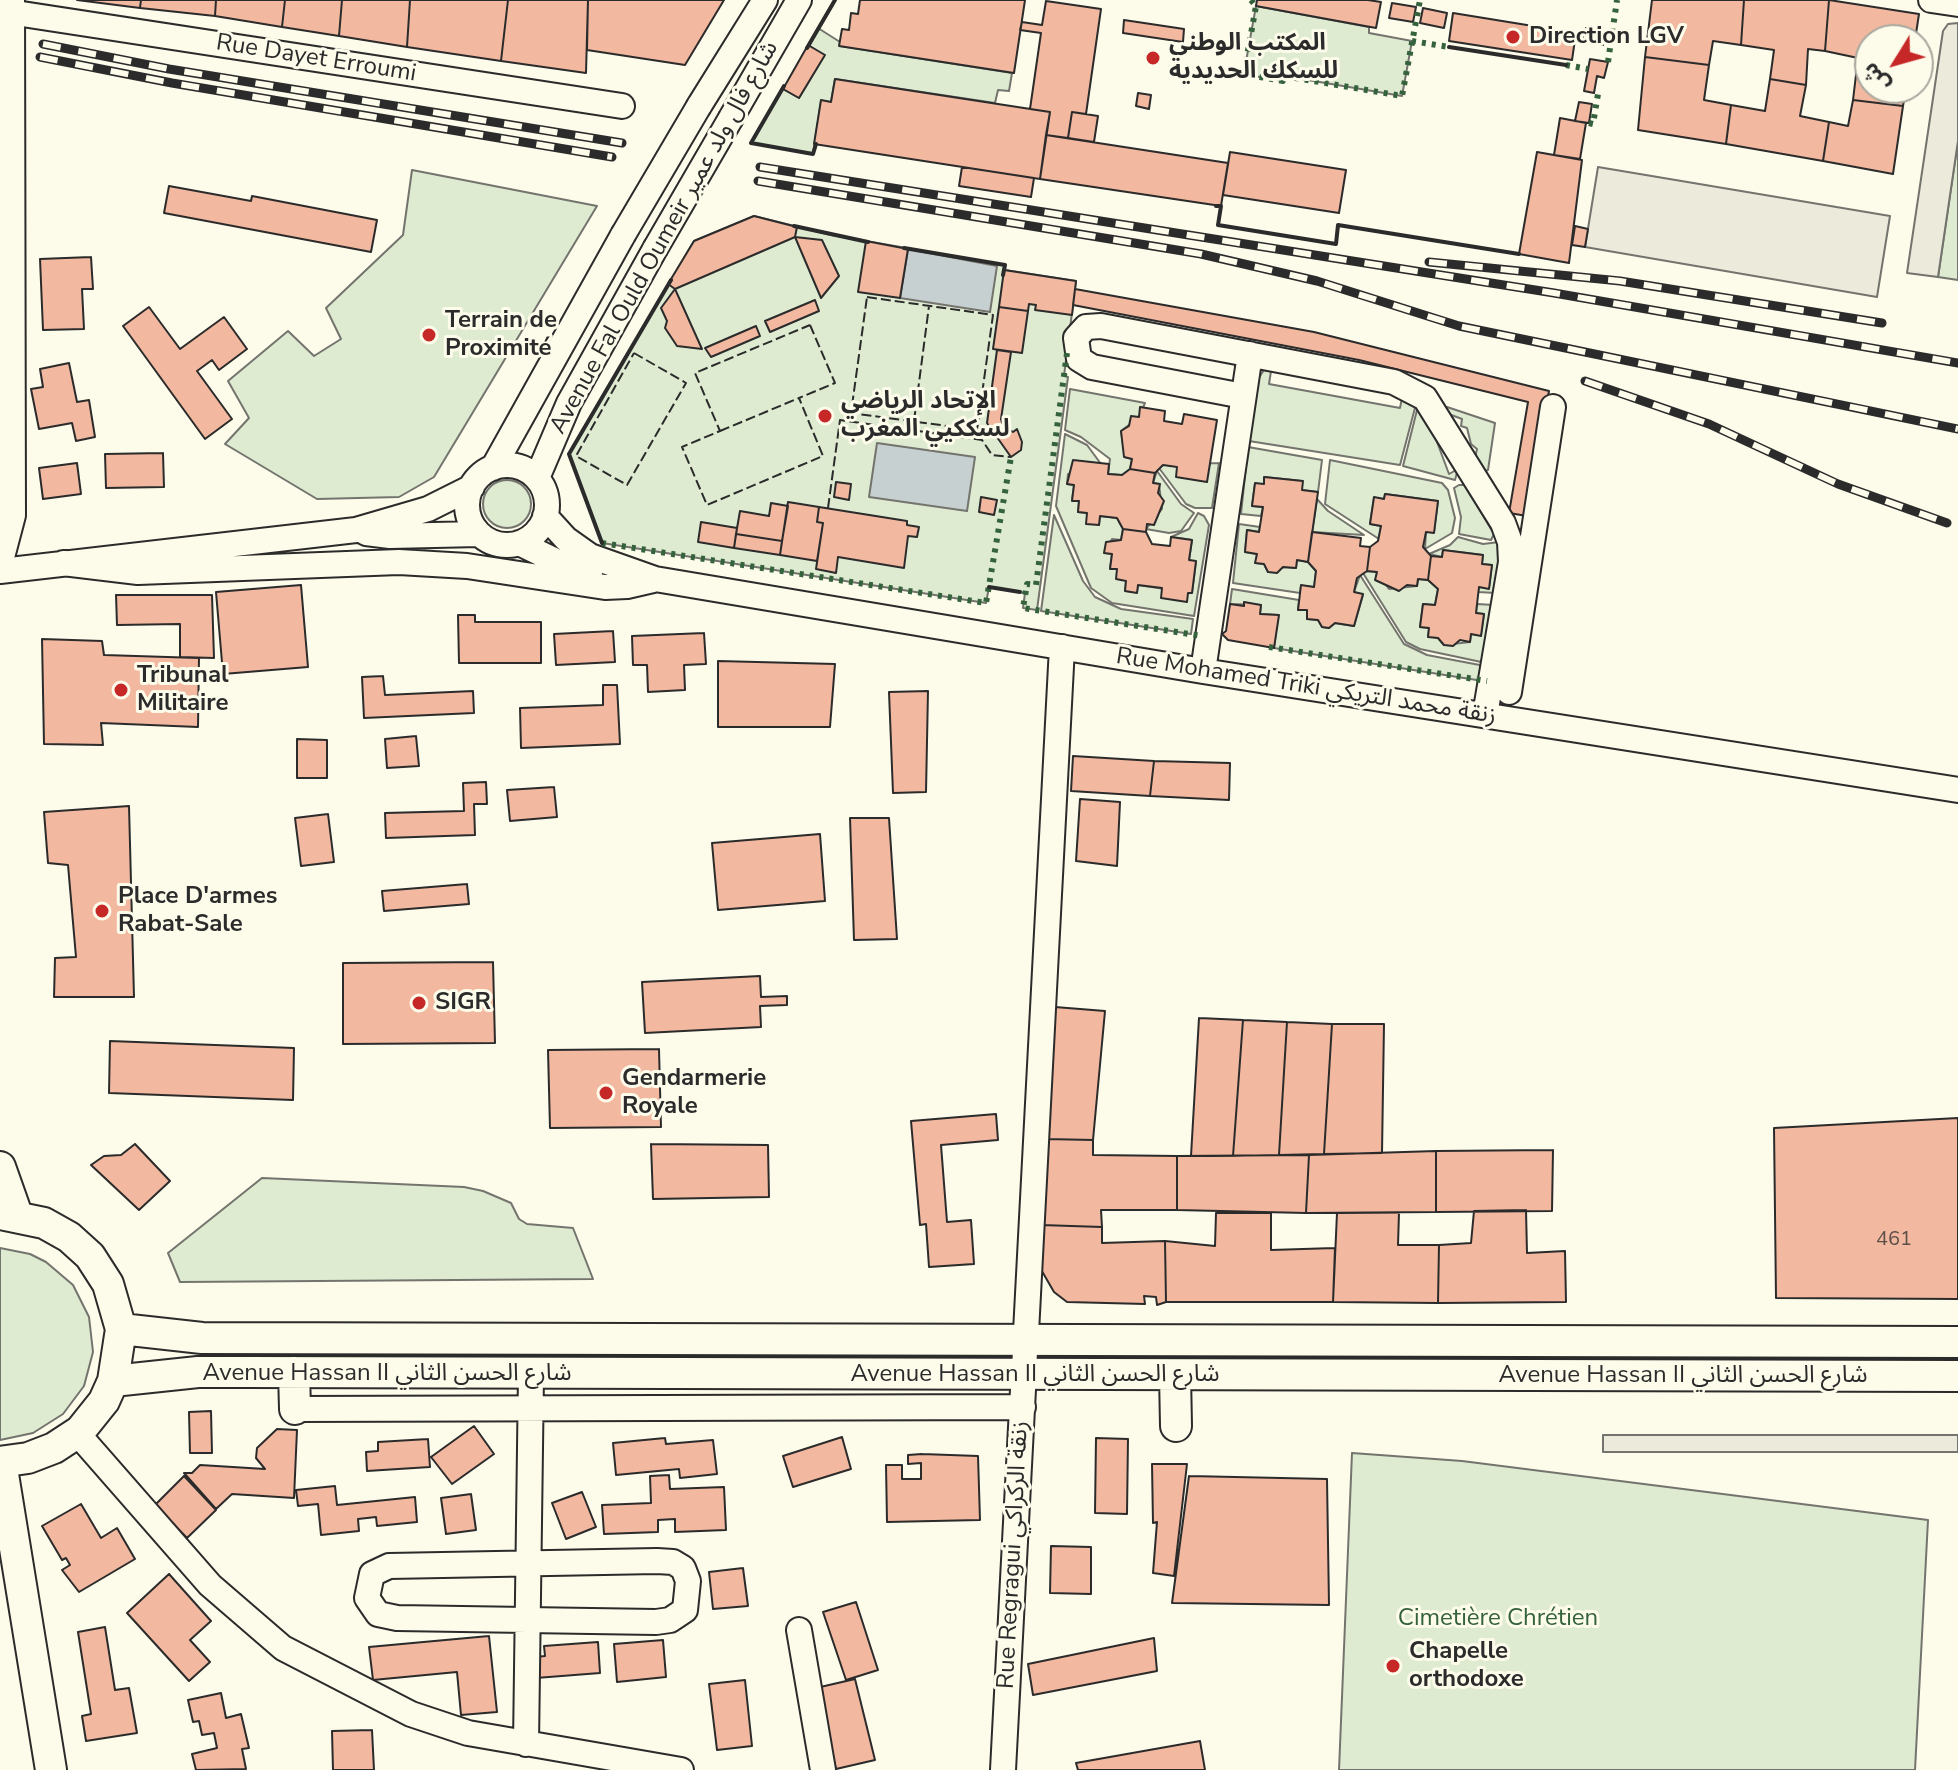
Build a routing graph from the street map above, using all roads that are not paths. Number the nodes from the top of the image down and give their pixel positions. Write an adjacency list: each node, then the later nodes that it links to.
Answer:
1 (765, 0): 10 (street, Avenue Fal Ould Oumeir شارع فال ولد عمير, bridge)
2 (799, 0): 11 (street, Avenue Fal Ould Oumeir شارع فال ولد عمير, bridge)
3 (1931, 0): 4 (street)
4 (1958, 4)
5 (9, 6): 6 (street, Rue Dayet Erroumi); 17 (main road)
6 (622, 106)
7 (1250, 354): 8 (street); 8 (street); 24 (street)
8 (1243, 396): 22 (street)
9 (1553, 407): 23 (street)
10 (493, 468): 11 (street); 12 (street, Avenue Fal Ould Oumeir شارع فال ولد عمير)
11 (537, 478): 13 (street)
12 (472, 487): 14 (street, Avenue Fal Ould Oumeir شارع فال ولد عمير); 15 (street)
13 (545, 516): 16 (street); 20 (street, Rue Mohamed Triki زنقة محمد التريكي)
14 (356, 530): 15 (street); 18 (street)
15 (479, 534): 16 (street)
16 (519, 543): 20 (street, Rue Mohamed Triki زنقة محمد التريكي)
17 (0, 553)
18 (63, 563): 19 (street); 20 (street)
19 (0, 571)
20 (655, 579): 21 (street, Rue Mohamed Triki زنقة محمد التريكي)
21 (1062, 647): 22 (street, Rue Mohamed Triki زنقة محمد التريكي); 29 (street, Rue Regragui زنقة الركراكي)
22 (1203, 671): 24 (street, Rue Mohamed Triki زنقة محمد التريكي)
23 (1509, 692)
24 (1485, 715): 25 (street, Rue Mohamed Triki زنقة محمد التريكي)
25 (1958, 790)
26 (0, 1167): 27 (main road)
27 (8, 1215): 28 (main road)
28 (121, 1329): 29 (main road, Avenue Hassan II شارع الحسن الثاني); 36 (main road)
29 (1027, 1340): 30 (main road, Avenue Hassan II شارع الحسن الثاني); 32 (street, Rue Regragui زنقة الركراكي)
30 (1958, 1342)
31 (294, 1372): 33 (main road, Avenue Hassan II شارع الحسن الثاني); 36 (main road, Avenue Hassan II شارع الحسن الثاني); 39 (main road)
32 (1025, 1373): 33 (main road, Avenue Hassan II شارع الحسن الثاني); 34 (main road, Avenue Hassan II شارع الحسن الثاني); 38 (street, Rue Regragui زنقة الركراكي)
33 (531, 1374): 37 (street)
34 (1175, 1375): 35 (main road, Avenue Hassan II شارع الحسن الثاني); 40 (main road)
35 (1958, 1376)
36 (113, 1381): 41 (main road)
37 (530, 1407): 38 (street); 39 (street); 43 (street)
38 (1023, 1407): 50 (street, Rue Regragui زنقة الركراكي)
39 (295, 1409)
40 (1176, 1426)
41 (77, 1433): 42 (main road); 46 (street)
42 (0, 1462): 47 (main road)
43 (528, 1564): 44 (street); 44 (street); 44 (street)
44 (527, 1618): 46 (street)
45 (799, 1630): 49 (street)
46 (526, 1744): 48 (street)
47 (51, 1770)
48 (681, 1770)
49 (823, 1770)
50 (1003, 1770)

